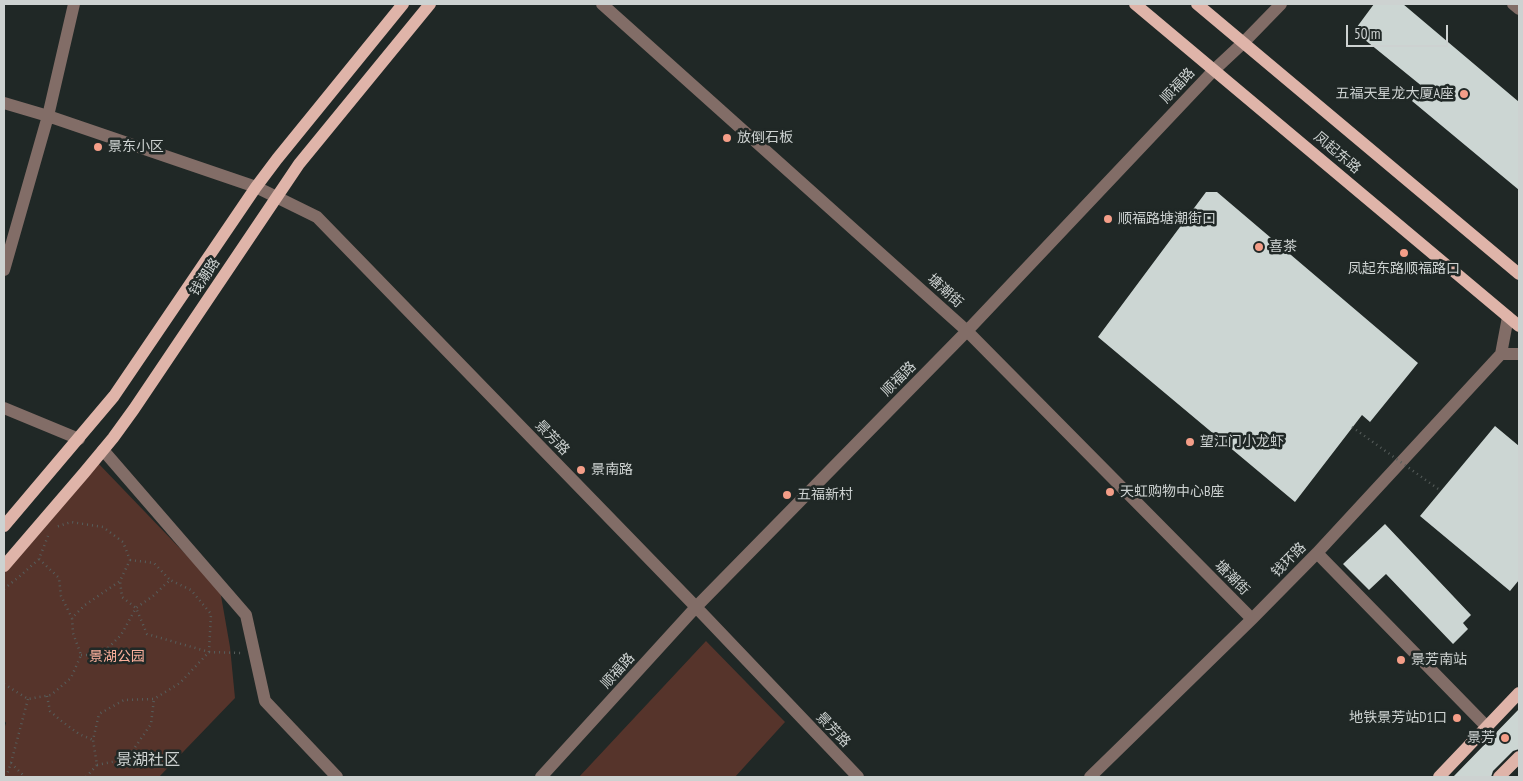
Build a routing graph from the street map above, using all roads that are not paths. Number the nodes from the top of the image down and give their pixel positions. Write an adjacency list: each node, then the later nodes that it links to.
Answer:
1 (74, 4): 13 (street)
2 (403, 4): 14 (main road, 钱潮路)
3 (430, 4): 15 (main road, 钱潮路)
4 (602, 4): 20 (street, 塘潮街)
5 (1135, 4): 11 (main road, 凤起东路)
6 (1197, 4): 10 (main road, 凤起东路)
7 (1281, 4): 10 (street, 顺福路)
8 (1513, 4): 9 (street)
9 (1519, 9)
10 (1244, 42): 11 (street, 顺福路); 17 (main road, 凤起东路)
11 (1214, 70): 18 (main road, 凤起东路); 20 (street, 顺福路)
12 (4, 103): 13 (street, 景芳路)
13 (48, 116): 14 (street, 景芳路); 16 (street)
14 (256, 187): 15 (street, 景芳路); 24 (main road, 钱潮路)
15 (278, 197): 25 (main road, 钱潮路); 29 (street, 景芳路)
16 (4, 270)
17 (1519, 274)
18 (1508, 316): 19 (main road, 凤起东路); 21 (street)
19 (1519, 326)
20 (967, 331): 29 (street, 顺福路); 30 (street, 塘潮街)
21 (1501, 354): 22 (street); 27 (street, 钱环路)
22 (1519, 354)
23 (4, 408): 24 (street)
24 (79, 439): 26 (main road, 钱潮路)
25 (103, 450): 28 (main road, 钱潮路); 34 (street)
26 (4, 526)
27 (1317, 553): 30 (street, 钱环路); 32 (street)
28 (4, 566)
29 (696, 607): 35 (street, 顺福路); 36 (street, 景芳路)
30 (1252, 619): 37 (street, 钱环路)
31 (1519, 693): 32 (main road)
32 (1487, 727): 38 (main road)
33 (1519, 757): 39 (main road)
34 (337, 777)
35 (541, 777)
36 (858, 777)
37 (1090, 777)
38 (1439, 777)
39 (1499, 777)

